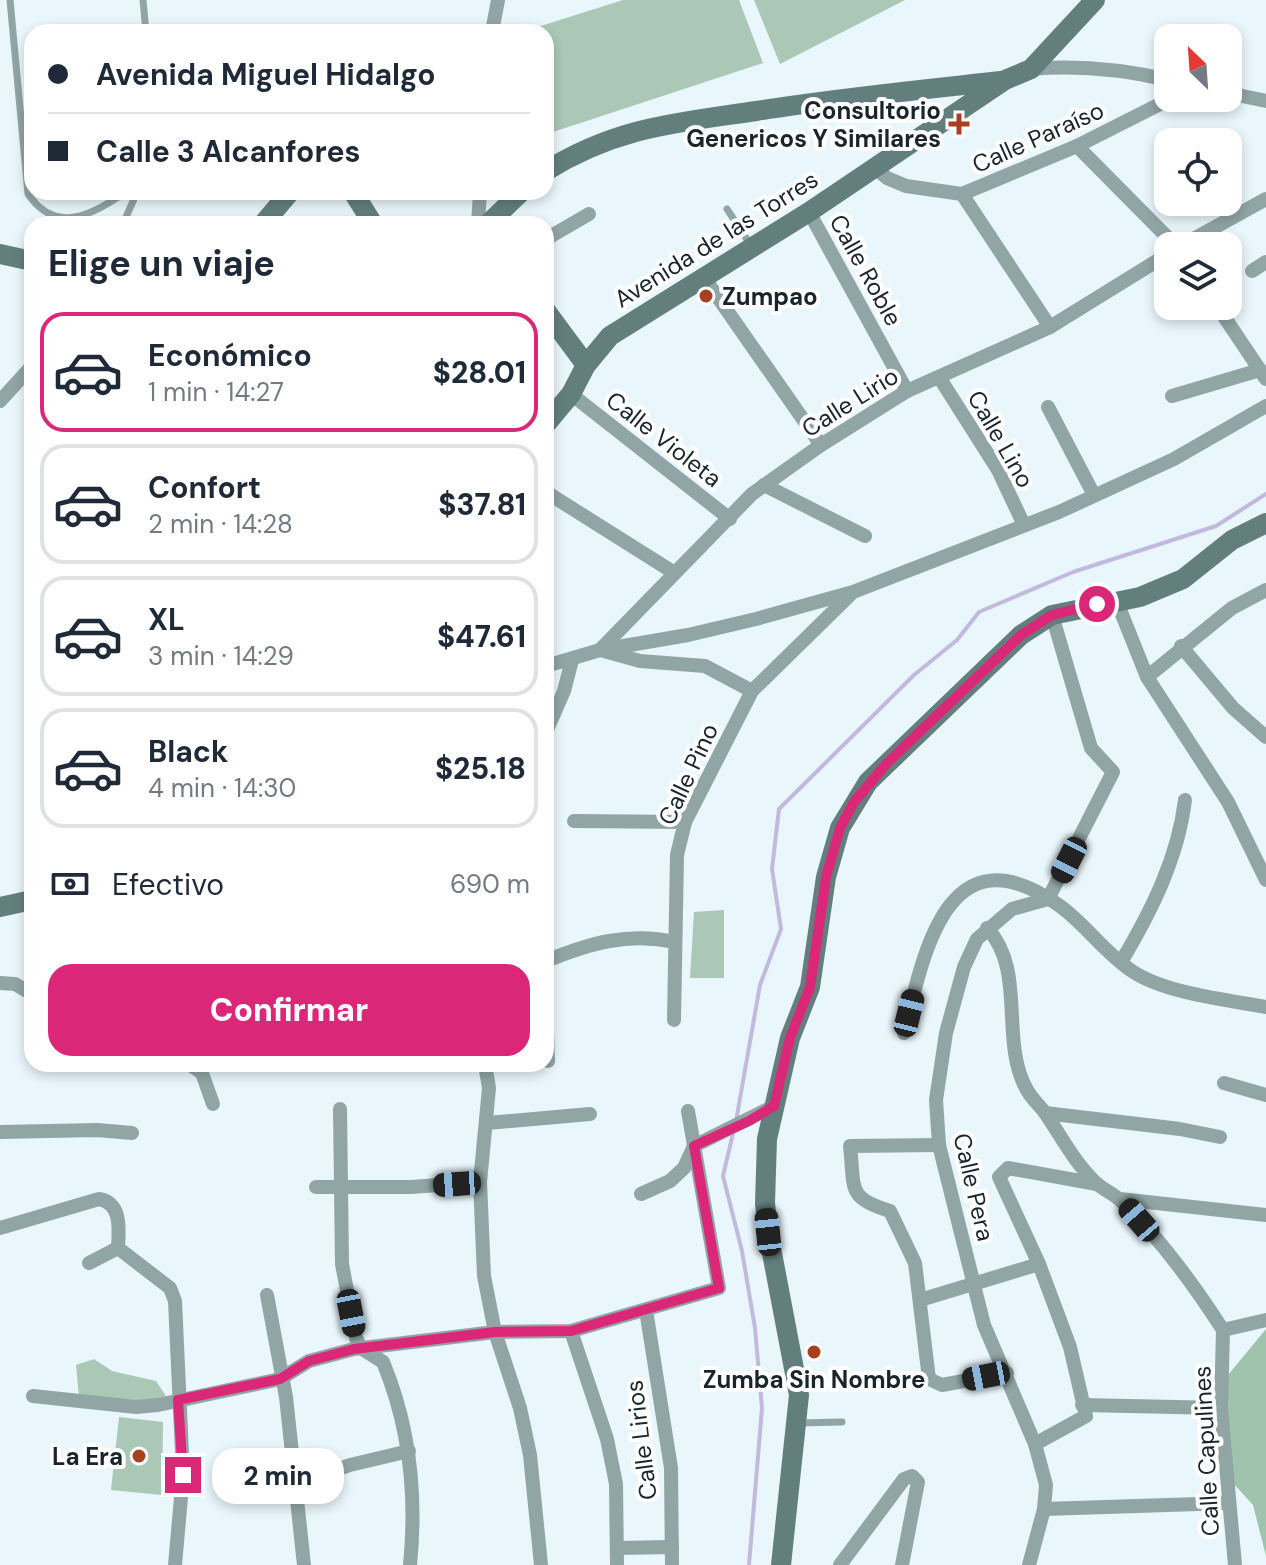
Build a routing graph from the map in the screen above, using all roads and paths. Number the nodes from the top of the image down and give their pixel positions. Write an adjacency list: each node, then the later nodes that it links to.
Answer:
1 (10, 0): 14 (lane)
2 (143, 0): 5 (lane)
3 (498, 0): 6 (street)
4 (1095, 0): 7 (street, Avenida de las Torres)
5 (145, 24)
6 (494, 24)
7 (1031, 69): 8 (street); 9 (street, Avenida de las Torres)
8 (1154, 77)
9 (1005, 80): 15 (street); 16 (street, Avenida de las Torres)
10 (1242, 96): 11 (street)
11 (1266, 101)
12 (1154, 107): 13 (street, Calle Paraíso)
13 (1077, 146): 17 (street, Calle Paraíso); 30 (street)
14 (24, 151)
15 (554, 166)
16 (874, 167): 17 (street, Calle Paraíso); 24 (street, Avenida de las Torres)
17 (962, 194): 42 (street)
18 (1266, 199): 31 (street)
19 (32, 200): 26 (lane)
20 (111, 200): 27 (lane)
21 (283, 200): 28 (street)
22 (513, 200): 29 (street)
23 (727, 209): 33 (lane)
24 (809, 212): 33 (street, Avenida de las Torres); 47 (street, Calle Roble)
25 (589, 214): 32 (street)
26 (51, 216)
27 (74, 216)
28 (270, 216)
29 (496, 216)
30 (1165, 232)
31 (1205, 232)
32 (554, 234)
33 (753, 247): 39 (street, Avenida de las Torres)
34 (0, 254): 35 (street)
35 (24, 259)
36 (1266, 262): 38 (street)
37 (1154, 263): 42 (street, Calle Lirio)
38 (1252, 271)
39 (705, 279): 43 (street, Avenida de las Torres); 54 (street)
40 (1226, 320): 44 (street)
41 (554, 322): 43 (street)
42 (1050, 327): 46 (street, Calle Lirio)
43 (586, 365): 48 (street, Avenida de las Torres)
44 (1263, 374): 49 (street)
45 (24, 375): 50 (street)
46 (939, 377): 47 (street, Calle Lirio); 60 (street, Calle Lino)
47 (907, 391): 54 (street, Calle Lirio)
48 (571, 394): 53 (street, Avenida de las Torres); 58 (street, Calle Violeta)
49 (1172, 396)
50 (0, 401)
51 (1266, 406): 56 (street, Calle Pino)
52 (1048, 407): 56 (street)
53 (554, 414)
54 (821, 445): 55 (street, Calle Lirio)
55 (764, 485): 58 (street, Calle Lirio); 61 (street)
56 (1094, 495): 60 (street, Calle Pino)
57 (554, 497): 62 (street)
58 (730, 519): 62 (street, Calle Lirio)
59 (1266, 523): 65 (street)
60 (1024, 525): 64 (street, Calle Pino)
61 (865, 536)
62 (673, 572): 68 (street, Calle Lirio)
63 (1266, 590): 67 (street)
64 (853, 592): 68 (street, Calle Pino); 72 (street, Calle Pino)
65 (1117, 602): 66 (street); 71 (street)
66 (1052, 615): 79 (street); 96 (street)
67 (1181, 646): 71 (street); 74 (street)
68 (600, 650): 69 (street, Calle Pino); 72 (street)
69 (572, 660): 70 (street, Calle Pino); 73 (street)
70 (554, 664)
71 (1147, 677): 78 (street)
72 (752, 691): 77 (street, Calle Pino)
73 (554, 714)
74 (1266, 737)
75 (1185, 800): 85 (street)
76 (574, 821): 77 (street)
77 (685, 822): 83 (street, Calle Pino)
78 (1266, 880)
79 (1048, 899): 82 (street, Calle Pera); 85 (street); 90 (street)
80 (24, 902): 81 (street)
81 (0, 907)
82 (987, 928): 99 (street); 106 (street, Calle Pera)
83 (675, 942): 84 (street); 89 (street, Calle Pino)
84 (554, 958)
85 (1121, 962): 88 (street)
86 (0, 983): 87 (street)
87 (24, 989)
88 (1266, 1007)
89 (674, 1020)
90 (904, 1033)
91 (201, 1072): 95 (street)
92 (486, 1072): 101 (street)
93 (1224, 1083): 94 (street)
94 (1266, 1095)
95 (213, 1104)
96 (774, 1106): 105 (street); 134 (street)
97 (340, 1109): 110 (street)
98 (688, 1111): 105 (street)
99 (1045, 1113): 104 (street); 108 (street)
100 (590, 1114): 101 (street)
101 (487, 1123): 107 (street)
102 (0, 1132): 103 (street)
103 (132, 1133)
104 (1220, 1137)
105 (698, 1144): 111 (street); 121 (street)
106 (939, 1145): 118 (street, Calle Pera); 120 (street)
107 (480, 1182): 110 (street); 125 (street)
108 (1097, 1184): 112 (street); 117 (street)
109 (316, 1187): 110 (street)
110 (344, 1189): 126 (street)
111 (641, 1194)
112 (1120, 1199): 113 (street); 123 (street)
113 (1266, 1215)
114 (1, 1223): 115 (street)
115 (118, 1248): 116 (street); 130 (street)
116 (89, 1263)
117 (1039, 1264): 118 (street); 131 (street)
118 (974, 1286): 120 (street); 127 (street, Calle Pera)
119 (267, 1295): 128 (street)
120 (920, 1300): 127 (street)
121 (646, 1310): 124 (street); 140 (street, Calle Lirios)
122 (1266, 1320): 123 (street, Calle Capulines)
123 (1223, 1330): 132 (street, Calle Capulines)
124 (571, 1331): 125 (street); 141 (street)
125 (495, 1332): 126 (street); 145 (street)
126 (361, 1348): 128 (street); 136 (street)
127 (1007, 1373): 135 (street, Calle Pera)
128 (280, 1379): 130 (street); 137 (street)
129 (33, 1396): 130 (street)
130 (178, 1400): 142 (street)
131 (1082, 1405): 132 (street); 135 (street)
132 (1221, 1408): 138 (street, Calle Capulines)
133 (842, 1422): 134 (lane)
134 (799, 1423): 148 (street)
135 (1035, 1444): 139 (street, Calle Pera)
136 (409, 1451): 137 (street); 144 (street)
137 (296, 1484): 143 (street)
138 (1229, 1503): 139 (street); 152 (street, Calle Capulines)
139 (1044, 1509): 151 (street, Calle Pera)
140 (672, 1547): 141 (street); 147 (street, Calle Lirios)
141 (617, 1548): 146 (street)
142 (175, 1565)
143 (304, 1565)
144 (410, 1565)
145 (541, 1565)
146 (617, 1565)
147 (672, 1565)
148 (781, 1565)
149 (840, 1565): 150 (street)
150 (902, 1565)
151 (1029, 1565)
152 (1235, 1565)

